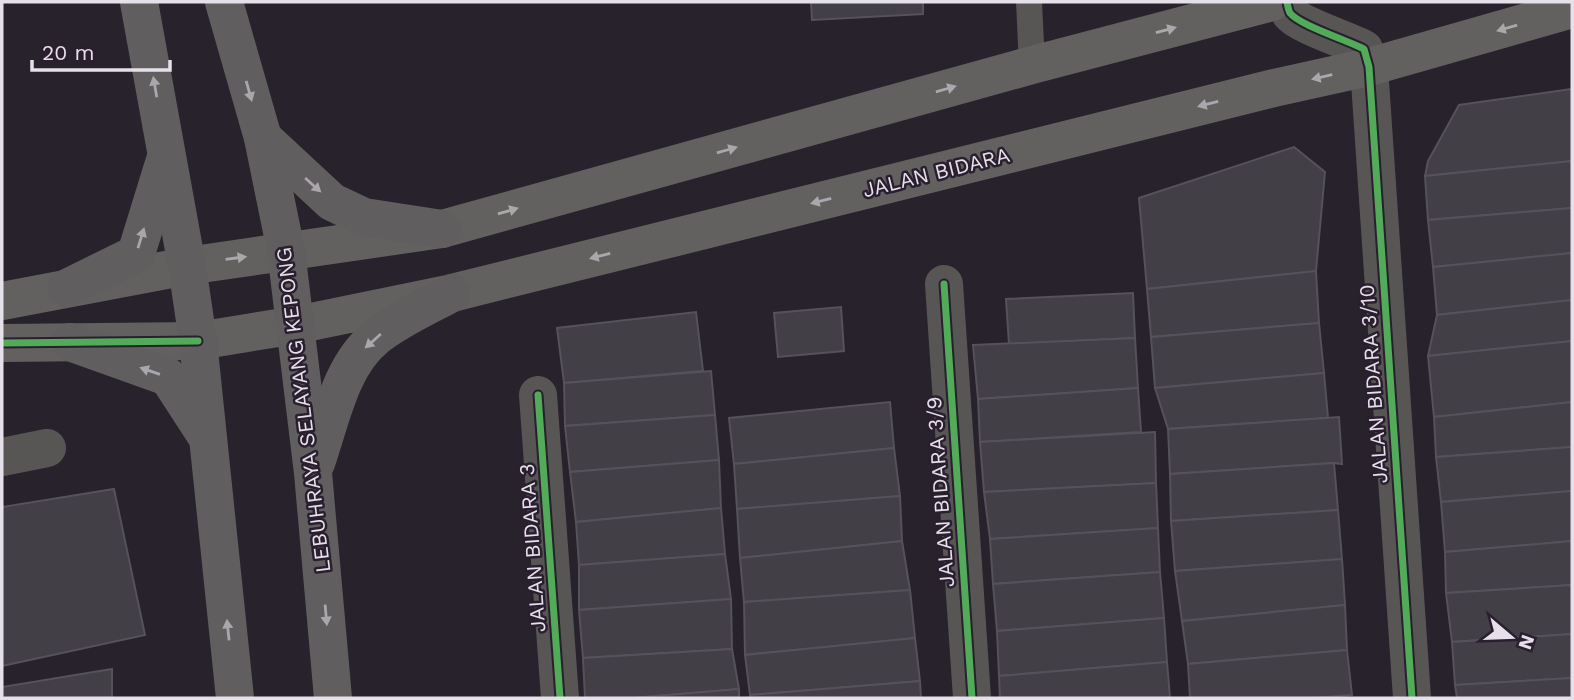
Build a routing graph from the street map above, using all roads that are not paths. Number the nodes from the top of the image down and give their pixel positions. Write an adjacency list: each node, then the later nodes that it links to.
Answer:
1 (139, 2): 10 (main road, one-way to 1)
2 (224, 2): 9 (main road, LEBUHRAYA SELAYANG KEPONG, one-way to 9)
3 (1029, 2): 7 (lane)
4 (1272, 2): 7 (main road, one-way to 4)
5 (1287, 2): 8 (street)
6 (1572, 9): 8 (main road, JALAN BIDARA, one-way to 8)
7 (1032, 65): 11 (main road, one-way to 7)
8 (1369, 67): 16 (main road, JALAN BIDARA, one-way to 16); 31 (street, JALAN BIDARA 3/10)
9 (263, 138): 11 (main road, one-way to 11); 12 (main road, LEBUHRAYA SELAYANG KEPONG)
10 (167, 155): 13 (main road); 15 (main road, one-way to 10)
11 (442, 229): 12 (main road)
12 (286, 251): 13 (main road, one-way to 12); 18 (main road, LEBUHRAYA SELAYANG KEPONG)
13 (187, 266): 15 (main road); 19 (main road)
14 (944, 284): 30 (street, JALAN BIDARA 3/9)
15 (67, 288): 17 (main road)
16 (452, 293): 18 (main road, JALAN BIDARA); 26 (main road, one-way to 26)
17 (2, 301)
18 (296, 326): 19 (main road, JALAN BIDARA); 26 (main road, LEBUHRAYA SELAYANG KEPONG)
19 (198, 341): 20 (main road, JALAN BIDARA); 23 (main road)
20 (69, 342): 21 (main road, JALAN BIDARA); 23 (main road, one-way to 20)
21 (2, 343)
22 (538, 395): 29 (street, JALAN BIDARA 3)
23 (208, 439): 27 (main road, one-way to 23)
24 (47, 448): 25 (street)
25 (2, 457)
26 (313, 473): 28 (main road, LEBUHRAYA SELAYANG KEPONG, one-way to 28)
27 (234, 698)
28 (333, 698)
29 (560, 698)
30 (972, 698)
31 (1412, 698)

